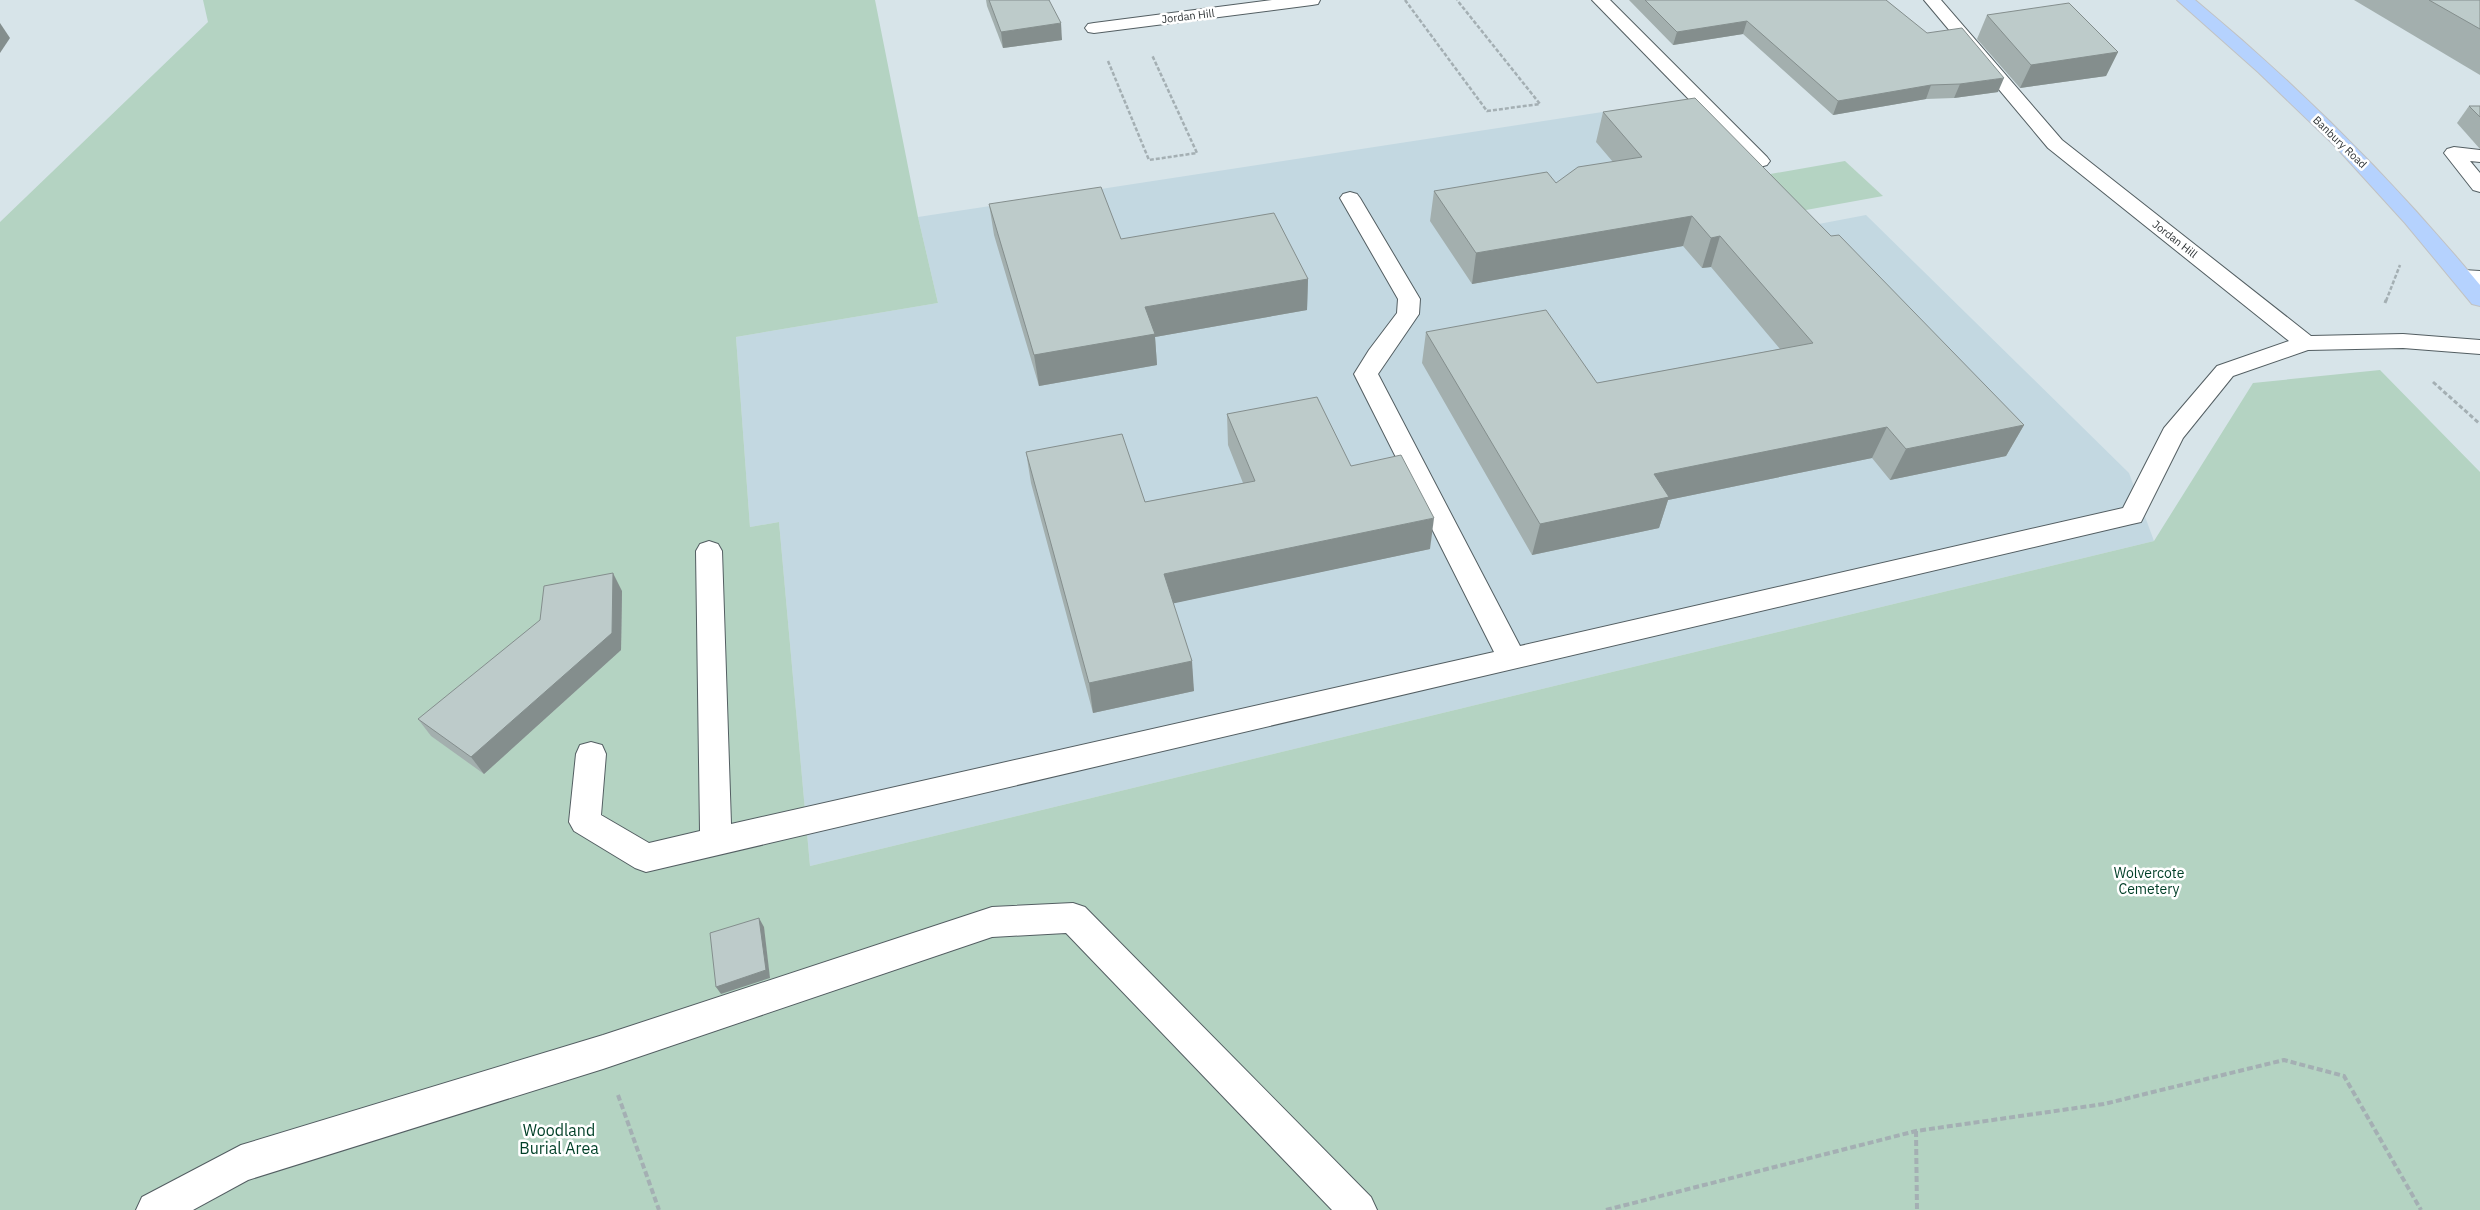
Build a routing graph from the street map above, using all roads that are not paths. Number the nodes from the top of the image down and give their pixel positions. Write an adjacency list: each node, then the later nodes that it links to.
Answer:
1 (1312, 0): 5 (street, Jordan Hill)
2 (1600, 0): 7 (street)
3 (1932, 0): 12 (street, Jordan Hill)
4 (2185, 0): 10 (main road, Banbury Road)
5 (1094, 28)
6 (2480, 156): 8 (street)
7 (1760, 161)
8 (2480, 186)
9 (1350, 198): 15 (street)
10 (2472, 278): 11 (main road, Banbury Road)
11 (2480, 299)
12 (2306, 343): 13 (street); 15 (street)
13 (2480, 347)
14 (709, 550): 17 (street)
15 (1512, 659): 17 (street)
16 (591, 754): 17 (street)
17 (716, 841)
18 (154, 1210): 19 (street)
19 (1358, 1210)

